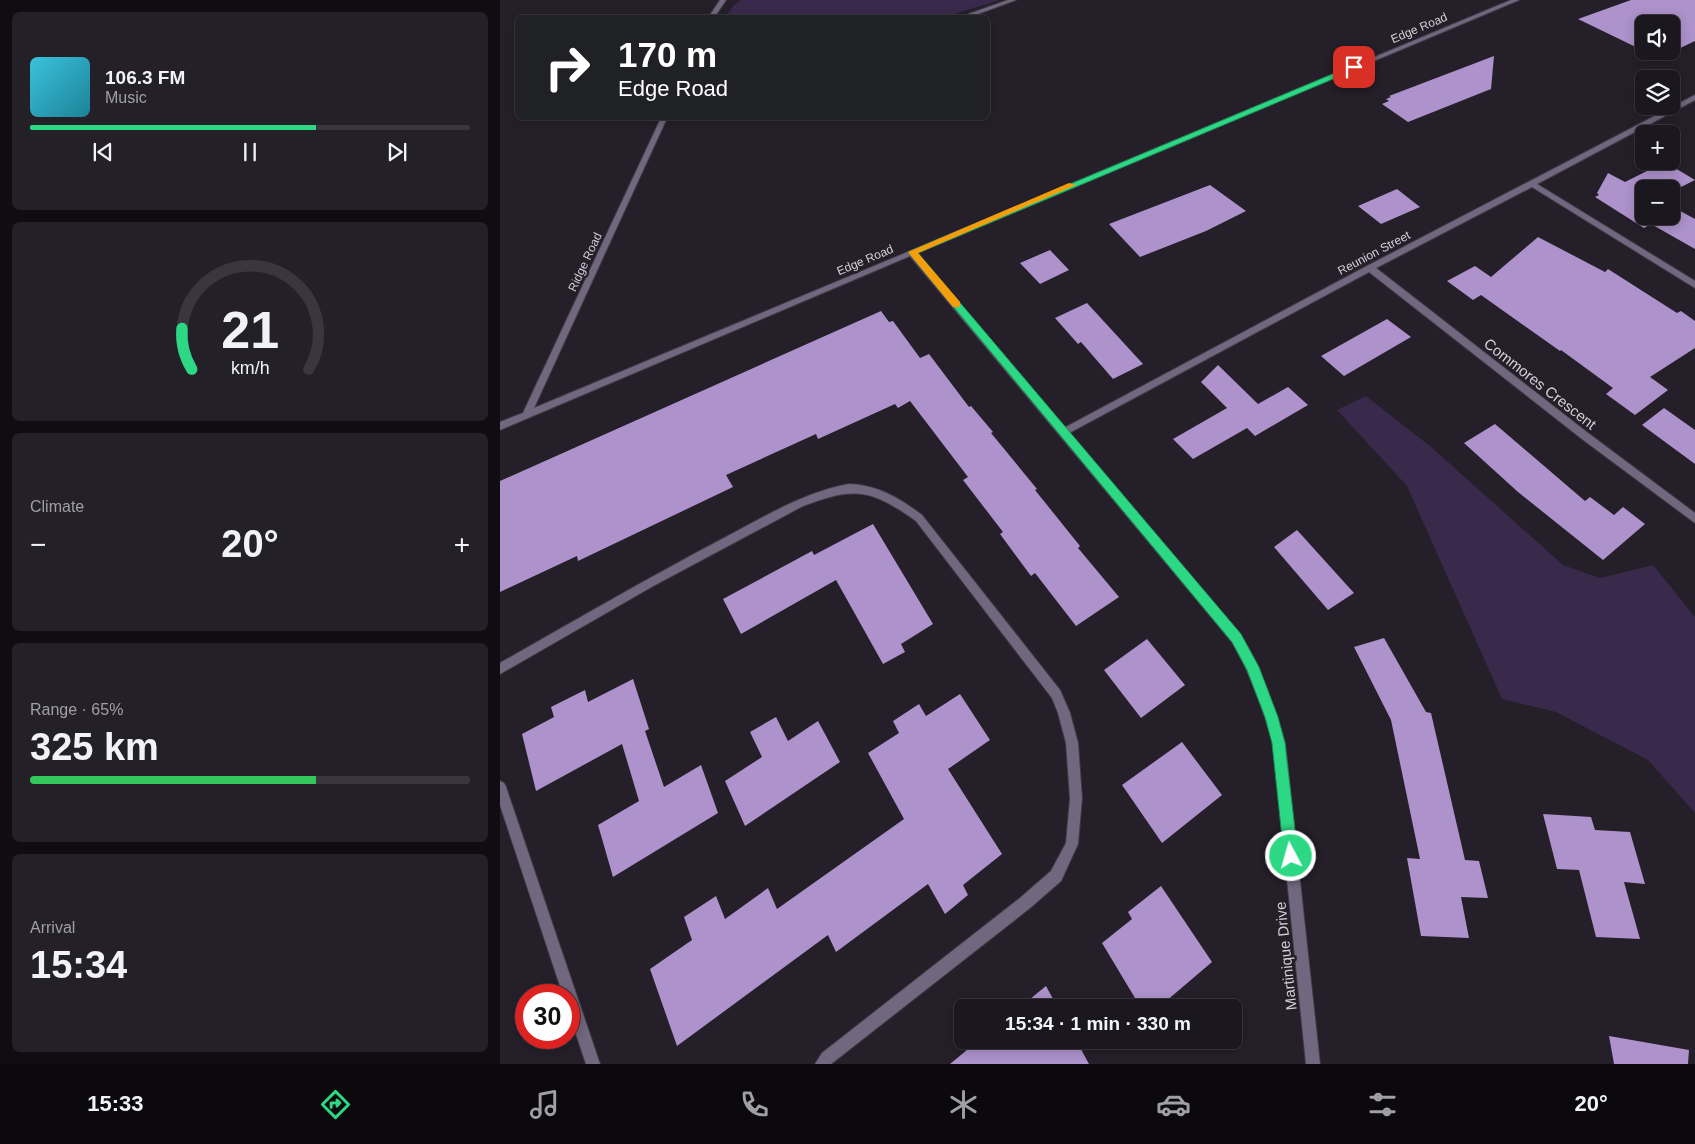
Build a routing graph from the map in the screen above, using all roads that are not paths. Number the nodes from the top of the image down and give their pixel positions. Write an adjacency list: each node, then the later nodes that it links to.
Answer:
1 (723, 0): 4 (street)
2 (1013, 0): 5 (street)
3 (1511, 0): 9 (street, Edge Road)
4 (712, 15)
5 (969, 15)
6 (1695, 97): 8 (street, Reunion Street)
7 (663, 120): 12 (street, Ridge Road)
8 (1532, 184): 10 (street, Reunion Street); 11 (street)
9 (912, 252): 12 (street, Edge Road); 14 (street, Martinique Drive)
10 (1370, 268): 14 (street, Reunion Street); 15 (street, Commores Crescent)
11 (1695, 285)
12 (526, 415): 13 (street, Edge Road)
13 (500, 426)
14 (1064, 432): 20 (street, Martinique Drive)
15 (1695, 519)
16 (500, 669): 19 (street)
17 (500, 788): 18 (street)
18 (593, 1064)
19 (822, 1064)
20 (1313, 1064)

